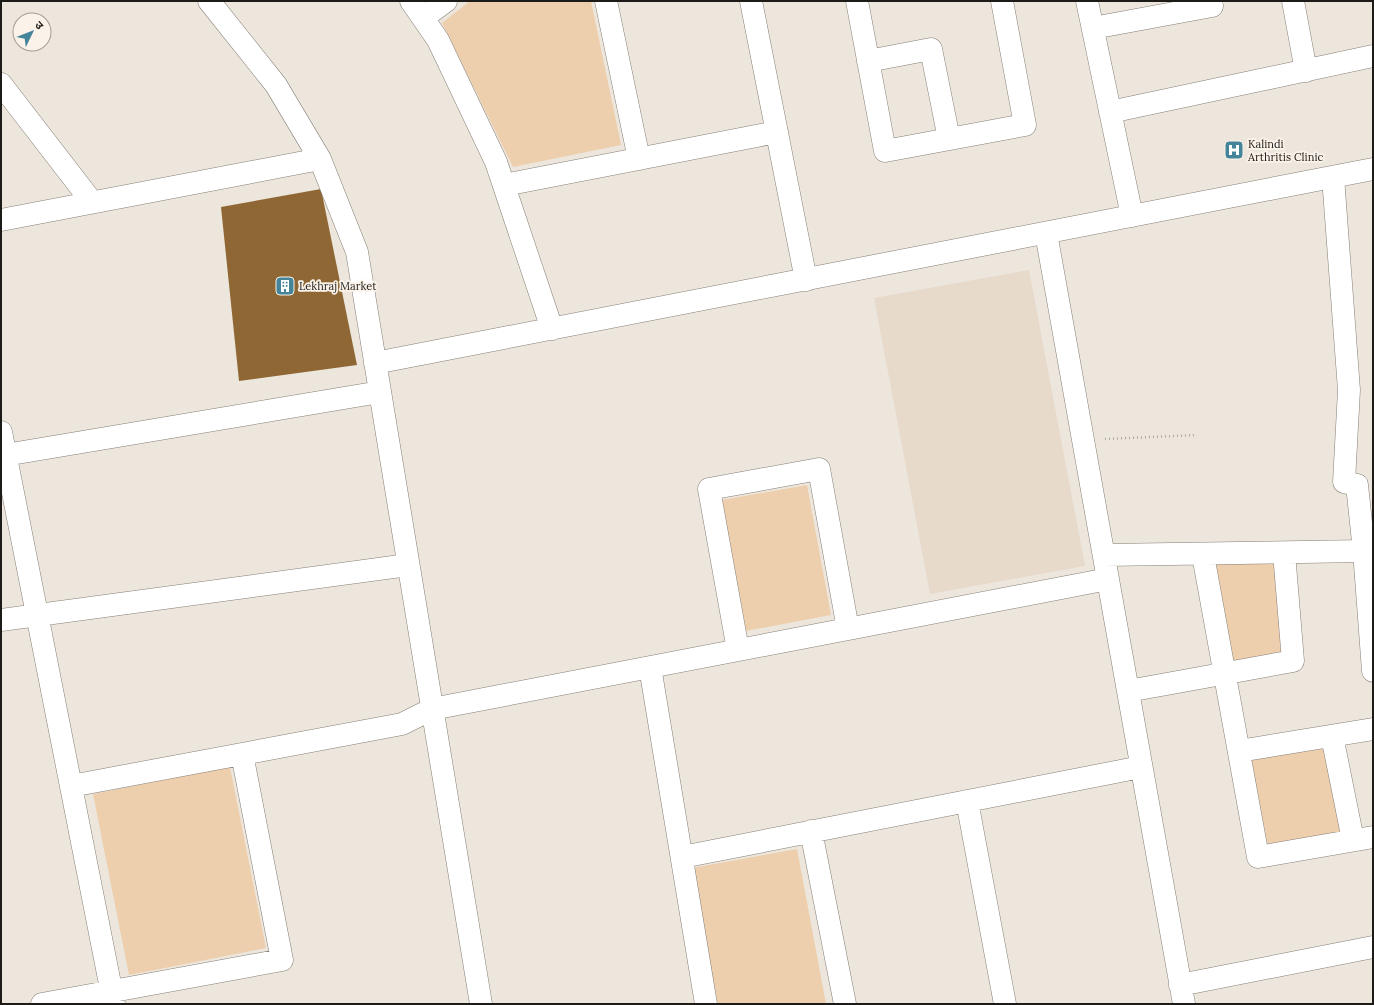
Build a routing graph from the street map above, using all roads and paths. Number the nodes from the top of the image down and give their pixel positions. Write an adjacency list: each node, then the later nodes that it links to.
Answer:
1 (208, 1): 19 (street)
2 (446, 1): 10 (street)
3 (606, 1): 20 (street)
4 (752, 1): 17 (street)
5 (857, 1): 13 (street)
6 (1002, 1): 18 (street)
7 (1088, 1): 11 (street)
8 (1211, 1): 11 (street)
9 (1293, 1): 14 (street)
10 (417, 10): 23 (street)
11 (1093, 28): 16 (street)
12 (1373, 56): 14 (street)
13 (868, 61): 18 (street); 18 (street)
14 (1306, 71): 16 (street)
15 (1, 84): 24 (street)
16 (1110, 112): 25 (street)
17 (777, 132): 20 (street); 28 (street)
18 (949, 139)
19 (320, 159): 24 (street); 30 (street)
20 (639, 159): 23 (street)
21 (1373, 169): 22 (street)
22 (1333, 177): 25 (street); 36 (street)
23 (504, 185): 29 (street)
24 (92, 202): 26 (street)
25 (1132, 216): 27 (street)
26 (1, 220)
27 (1046, 233): 28 (street); 34 (street)
28 (806, 280): 29 (street)
29 (552, 329): 30 (street)
30 (375, 363): 31 (street)
31 (380, 392): 35 (street); 40 (street)
32 (1, 432): 35 (street)
33 (1197, 436): 34 (path)
34 (1083, 440): 39 (street)
35 (6, 455): 42 (street)
36 (1364, 551): 37 (street); 47 (street)
37 (1284, 553): 38 (street); 48 (street)
38 (1204, 555): 39 (street); 48 (street)
39 (1104, 556): 41 (street)
40 (408, 565): 42 (street); 50 (street)
41 (1108, 579): 44 (street); 49 (street)
42 (37, 615): 43 (street); 56 (street)
43 (1, 620)
44 (848, 629): 45 (street); 45 (street)
45 (738, 650): 46 (street)
46 (650, 667): 50 (street); 60 (street)
47 (1373, 671)
48 (1225, 673): 49 (street); 53 (street)
49 (1128, 690): 55 (street)
50 (432, 709): 54 (street); 65 (street)
51 (1373, 729): 52 (street)
52 (1332, 736): 53 (street); 59 (street)
53 (1239, 751): 59 (street)
54 (242, 754): 56 (street); 63 (street)
55 (1141, 767): 57 (street); 62 (street)
56 (71, 786): 63 (street)
57 (967, 801): 58 (street); 68 (street)
58 (811, 831): 60 (street); 67 (street)
59 (1363, 838)
60 (682, 857): 66 (street)
61 (1373, 947): 62 (street)
62 (1182, 994)
63 (113, 998): 64 (street)
64 (42, 1004)
65 (481, 1004)
66 (706, 1004)
67 (845, 1004)
68 (1005, 1004)

